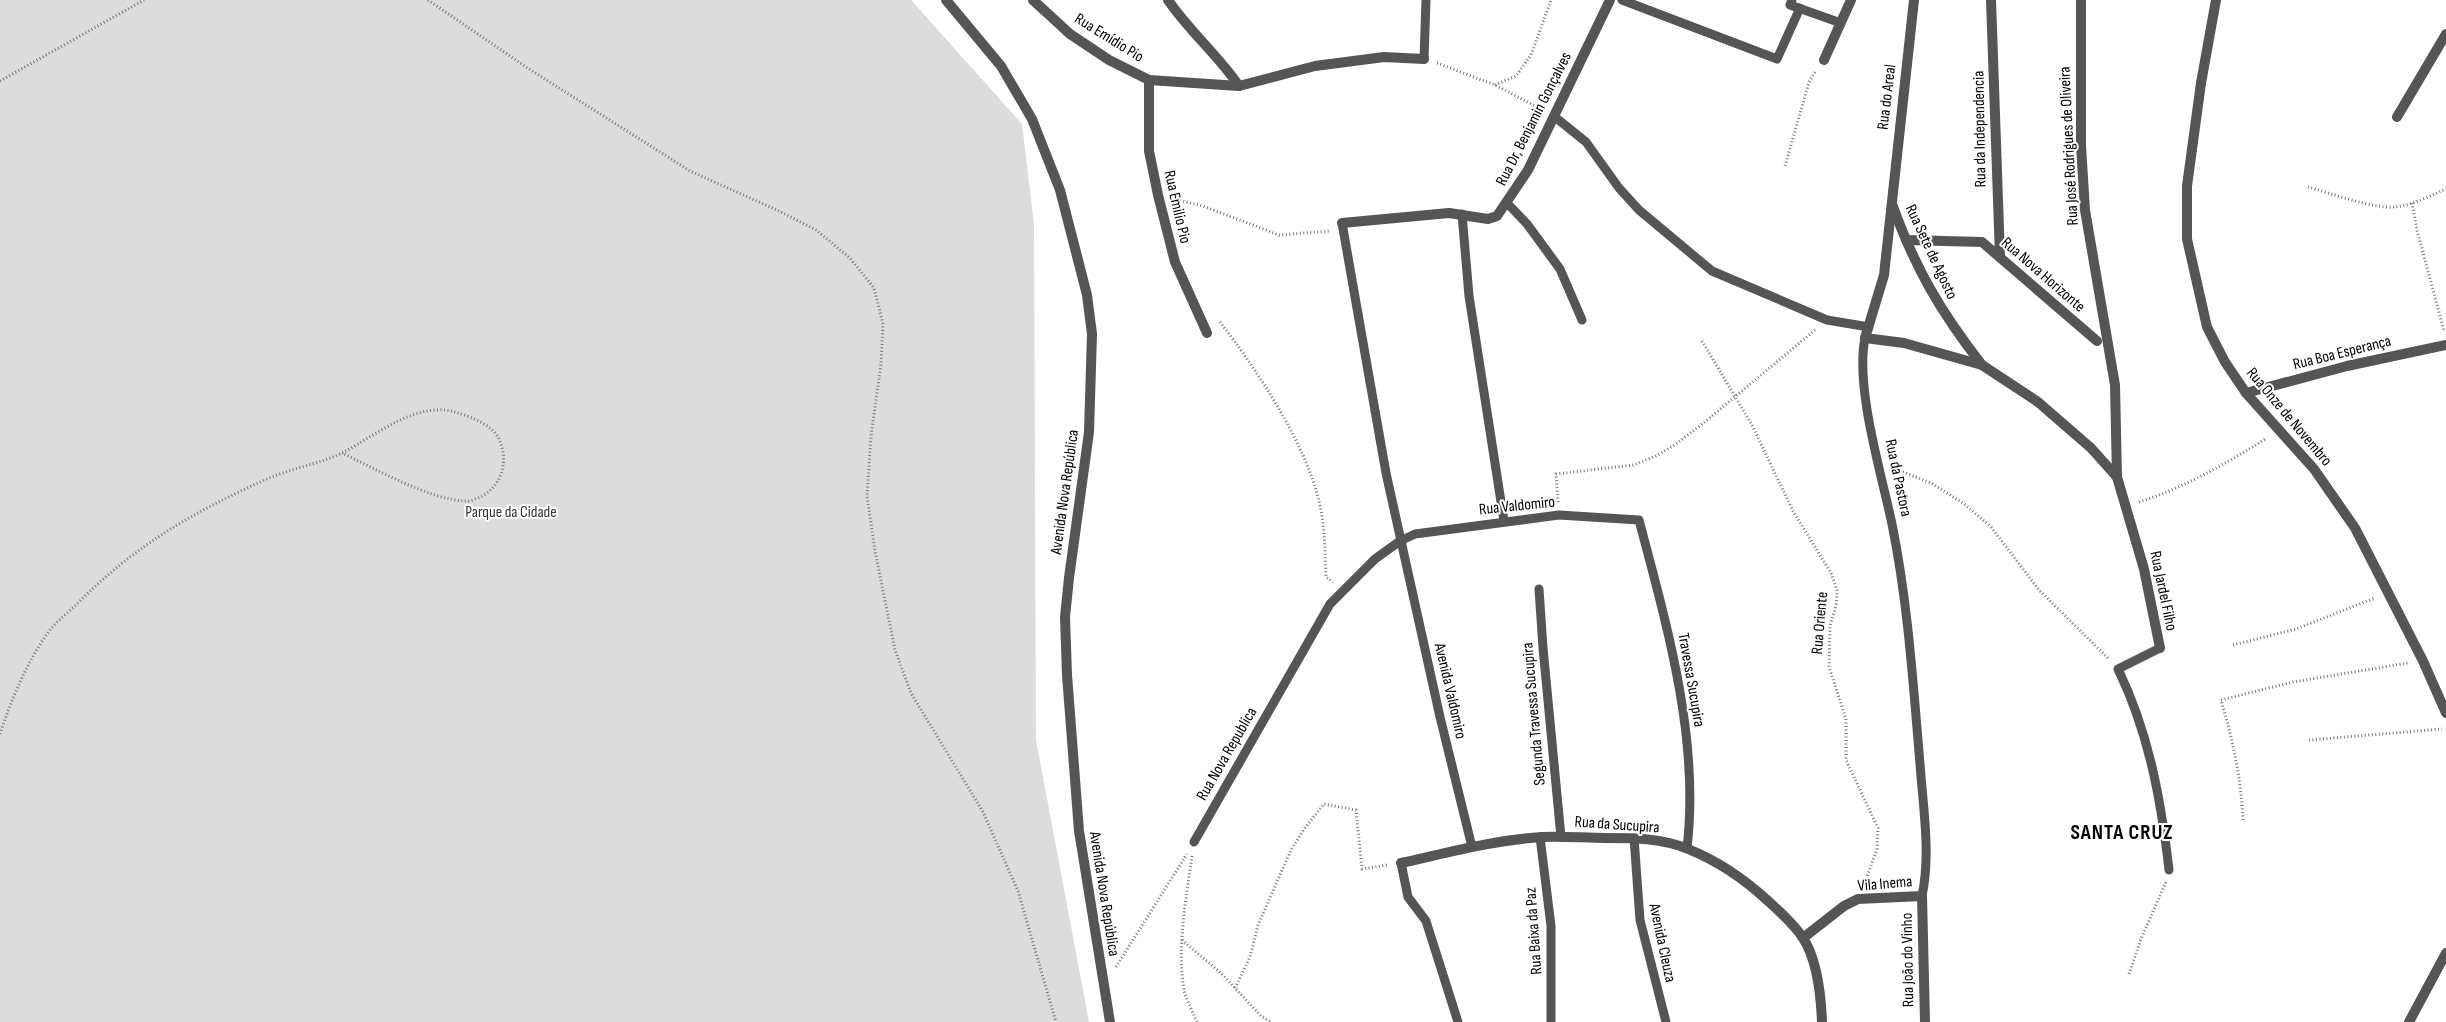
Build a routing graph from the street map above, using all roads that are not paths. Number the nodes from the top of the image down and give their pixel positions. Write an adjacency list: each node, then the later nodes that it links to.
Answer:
1 (946, 0): 55 (street, Avenida Nova República)
2 (1033, 0): 18 (street, Rua Emídio Pio)
3 (1168, 0): 19 (street)
4 (1426, 0): 16 (lane)
5 (1610, 0): 20 (street, Rua Dr, Benjamin Gonçalves)
6 (1622, 0): 13 (lane)
7 (1792, 0): 13 (lane)
8 (1851, 0): 14 (street)
9 (1914, 0): 22 (street, Rua do Areal)
10 (1991, 0): 27 (street, Rua da Independencia)
11 (2081, 0): 33 (street, Rua José Rodrigues de Oliveira)
12 (2216, 0): 35 (street, Rua Onze de Novembro)
13 (1800, 8): 14 (lane)
14 (1840, 23): 17 (street)
15 (2446, 34): 21 (street)
16 (1424, 59): 19 (street)
17 (1824, 60)
18 (1149, 80): 19 (street); 30 (street, Rua Emilio Pio)
19 (1239, 86)
20 (1555, 117): 23 (street, Rua Dr, Benjamin Gonçalves); 29 (lane)
21 (2397, 117)
22 (1890, 198): 26 (street, Rua Sete de Agosto); 29 (street, Rua da Pastora)
23 (1507, 204): 24 (street, Rua Dr, Benjamin Gonçalves); 28 (lane)
24 (1462, 214): 25 (street, Rua Dr, Benjamin Gonçalves); 38 (lane)
25 (1342, 226): 39 (lane, Avenida Valdomiro)
26 (1906, 240): 27 (street, Rua Nova Horizonte); 34 (street, Rua Sete de Agosto)
27 (2000, 257): 31 (street, Rua Nova Horizonte)
28 (1582, 320)
29 (1867, 332): 34 (street); 51 (lane, Rua da Pastora)
30 (1207, 333)
31 (2097, 341)
32 (2446, 345): 35 (street, Rua Boa Esperança)
33 (2108, 349): 36 (street, Rua Jardel Filho)
34 (1982, 365): 36 (street)
35 (2246, 393): 42 (street, Rua Onze de Novembro)
36 (2116, 477): 41 (street, Rua Jardel Filho)
37 (1639, 520): 38 (lane, Rua Valdomiro); 48 (lane, Travessa Sucupira)
38 (1504, 521): 39 (lane, Rua Valdomiro)
39 (1400, 541): 46 (lane, Rua Nova Republica); 47 (lane, Avenida Valdomiro)
40 (1539, 589): 43 (lane, Segunda Travessa Sucupira)
41 (2160, 648): 50 (lane, Rua Jardel Filho)
42 (2446, 713)
43 (1561, 836): 44 (street, Rua da Sucupira); 45 (street, Rua da Sucupira)
44 (1540, 837): 47 (street, Rua da Sucupira); 57 (lane, Rua Baixa da Paz)
45 (1634, 838): 48 (street, Rua da Sucupira); 58 (lane, Avenida Cleuza)
46 (1194, 842)
47 (1472, 847): 49 (street, Rua da Sucupira)
48 (1687, 848): 52 (street, Rua da Sucupira)
49 (1401, 862): 56 (lane)
50 (2169, 870)
51 (1922, 896): 52 (street, Vila Inema); 60 (street, Rua João do Vinho)
52 (1803, 938): 59 (street, Rua da Sucupira)
53 (2446, 945): 54 (street)
54 (2446, 954): 61 (street)
55 (1110, 1022)
56 (1458, 1022)
57 (1551, 1022)
58 (1666, 1022)
59 (1822, 1022)
60 (1925, 1022)
61 (2409, 1022)

